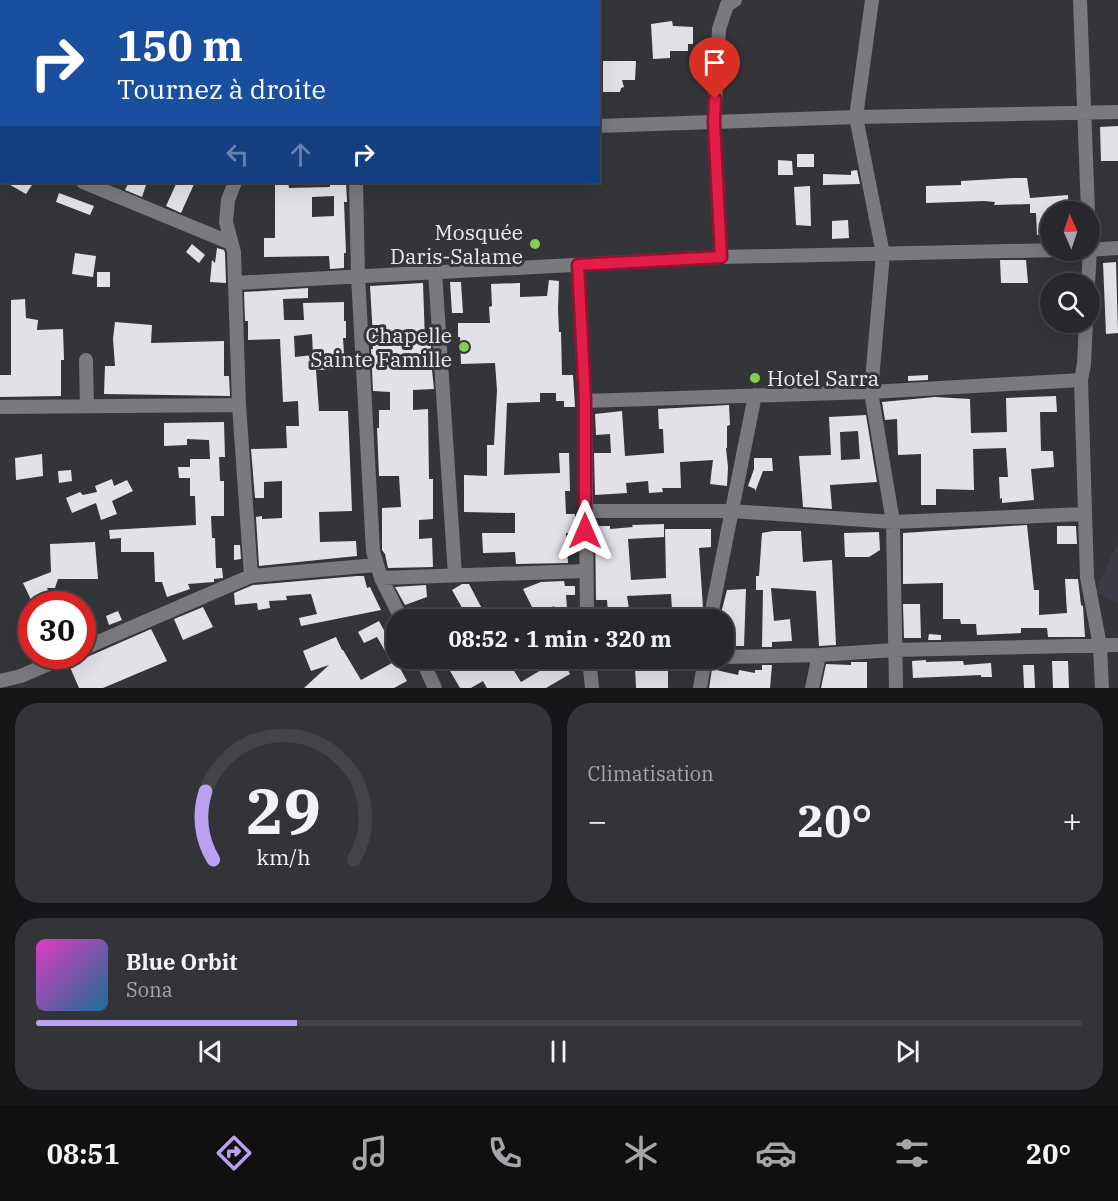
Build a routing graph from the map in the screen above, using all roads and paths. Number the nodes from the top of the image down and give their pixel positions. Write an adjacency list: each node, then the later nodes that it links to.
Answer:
1 (735, 0): 7 (street)
2 (872, 0): 6 (street)
3 (1080, 0): 5 (street)
4 (1118, 112): 5 (street)
5 (1083, 114): 6 (street); 12 (street)
6 (856, 117): 7 (street); 17 (street)
7 (714, 122): 8 (street); 18 (street)
8 (600, 126)
9 (88, 183): 13 (street)
10 (235, 183): 13 (street)
11 (357, 183): 21 (street)
12 (1087, 201)
13 (231, 243): 22 (street)
14 (1118, 248): 15 (street)
15 (1100, 249)
16 (1040, 250): 17 (street)
17 (884, 254): 18 (street); 26 (street)
18 (721, 257): 19 (street)
19 (578, 265): 20 (street); 28 (street)
20 (435, 272): 21 (street); 38 (street)
21 (358, 276): 22 (street); 36 (street)
22 (235, 283): 29 (street)
23 (1085, 333): 25 (street)
24 (86, 360): 30 (street)
25 (1081, 380): 26 (street); 34 (street)
26 (871, 392): 27 (street); 35 (street)
27 (755, 395): 28 (street); 33 (street)
28 (585, 400): 32 (street)
29 (239, 405): 30 (street); 39 (street)
30 (87, 406): 31 (street)
31 (0, 407)
32 (585, 511): 33 (street); 37 (street)
33 (731, 511): 35 (street); 42 (street)
34 (1085, 514): 35 (street); 45 (street)
35 (893, 522): 46 (street)
36 (378, 571): 38 (street); 39 (street); 40 (street)
37 (585, 571): 38 (street); 41 (street)
38 (454, 575)
39 (250, 576): 43 (street)
40 (397, 609)
41 (587, 609)
42 (712, 609)
43 (96, 643)
44 (1118, 645): 45 (street)
45 (1100, 646): 46 (street); 59 (street)
46 (894, 650): 47 (street); 58 (street)
47 (819, 655): 48 (street); 57 (street)
48 (734, 657)
49 (36, 669): 53 (street)
50 (426, 669): 54 (street)
51 (591, 669): 55 (street)
52 (703, 669): 56 (street)
53 (0, 681)
54 (435, 688)
55 (592, 688)
56 (700, 688)
57 (812, 688)
58 (896, 688)
59 (1102, 688)

